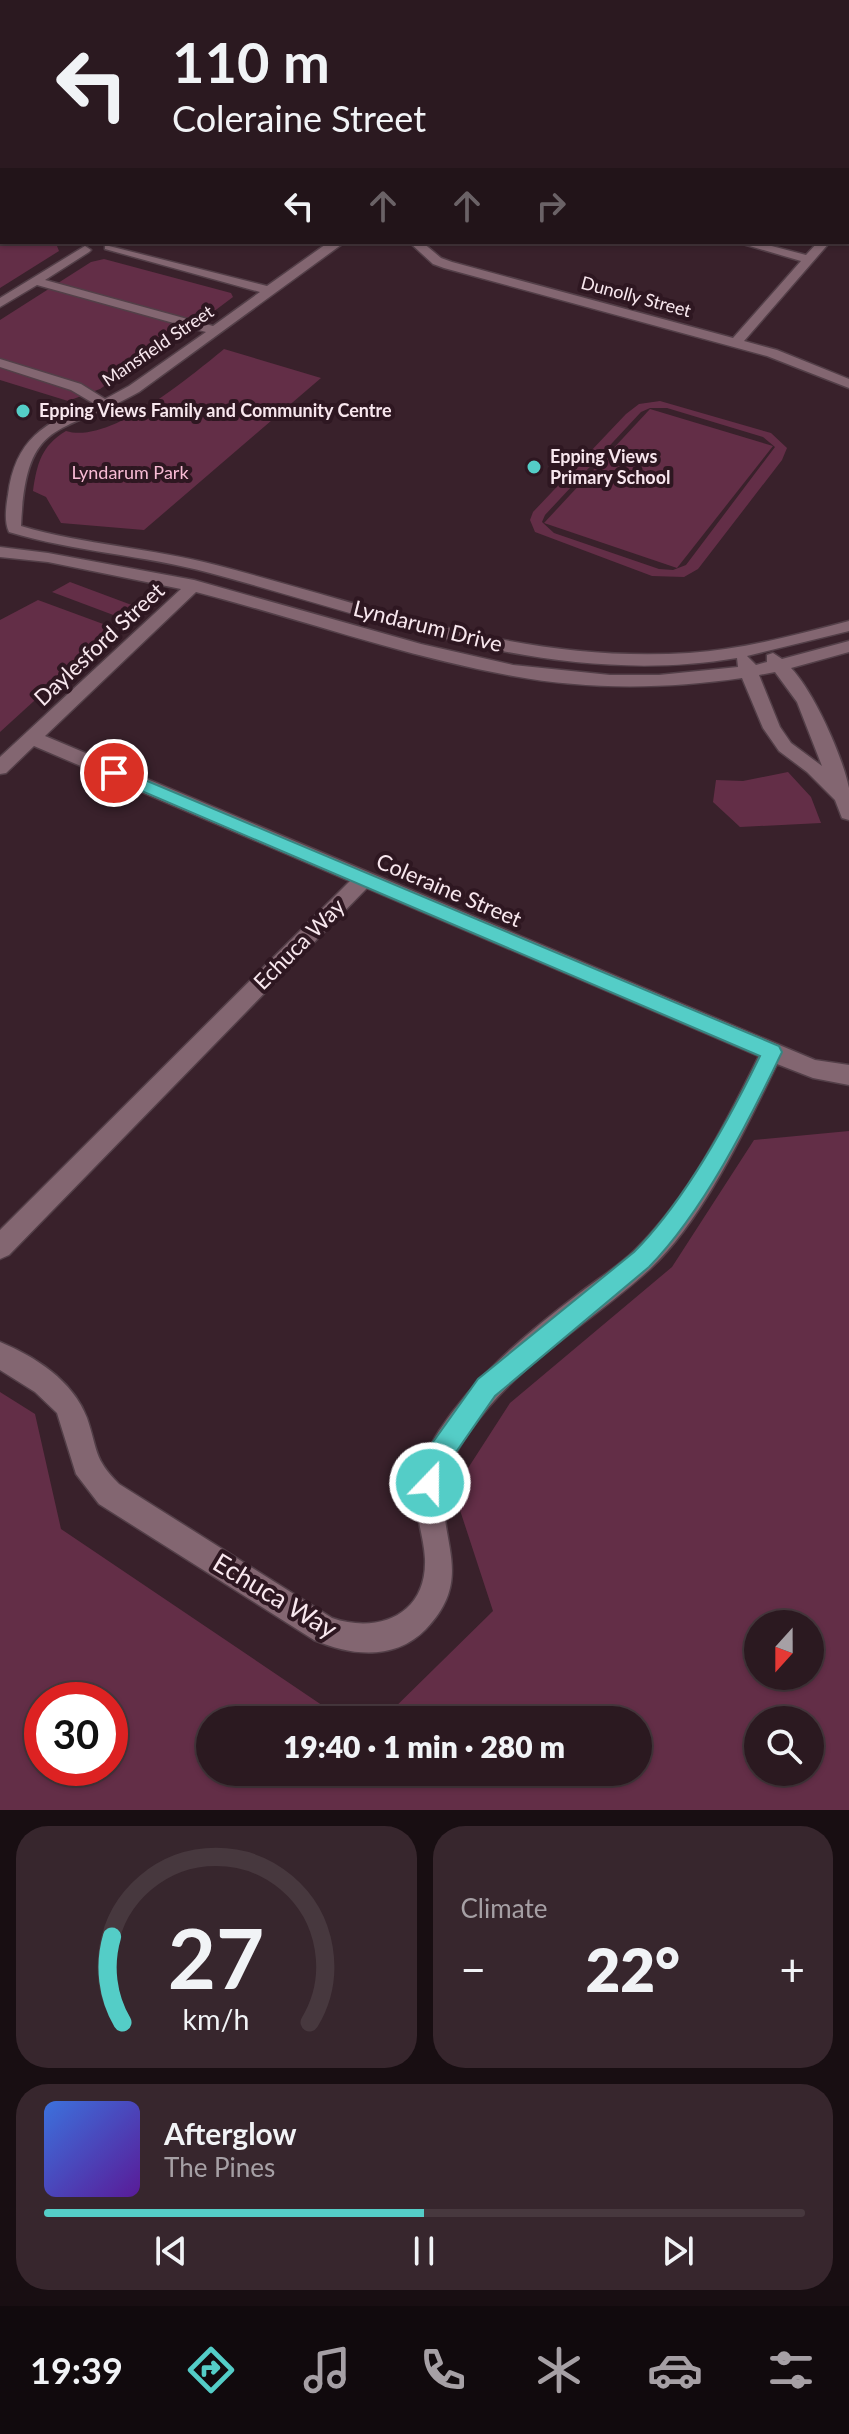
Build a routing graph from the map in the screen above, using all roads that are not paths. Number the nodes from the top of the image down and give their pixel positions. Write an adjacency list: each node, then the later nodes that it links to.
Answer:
1 (81, 244): 2 (street); 8 (street)
2 (110, 244): 9 (street)
3 (332, 244): 9 (street, Mansfield Street)
4 (417, 244): 12 (street, Dunolly Street)
5 (750, 244): 7 (street)
6 (822, 244): 7 (street)
7 (809, 259): 12 (street)
8 (36, 281): 10 (street); 11 (street)
9 (270, 291): 11 (street, Mansfield Street)
10 (0, 303)
11 (216, 331): 15 (street, Mansfield Street)
12 (736, 343): 14 (street, Dunolly Street)
13 (0, 363): 15 (street)
14 (849, 384)
15 (105, 405): 16 (street, Mansfield Street)
16 (19, 476): 17 (street, Mansfield Street); 18 (street, Mansfield Street)
17 (0, 501)
18 (9, 524): 19 (street); 24 (street, Lyndarum Drive)
19 (0, 550): 20 (street, Lyndarum Drive)
20 (194, 585): 26 (street, Lyndarum Drive); 27 (street, Daylesford Street)
21 (849, 626): 23 (street, Lyndarum Drive)
22 (849, 646): 25 (street, Lyndarum Drive)
23 (765, 649): 24 (street, Lyndarum Drive); 25 (street)
24 (741, 654): 26 (street)
25 (779, 666): 26 (street, Lyndarum Drive); 29 (street)
26 (748, 672): 29 (street)
27 (32, 738): 28 (street, Daylesford Street); 30 (street, Coleraine Street)
28 (0, 768)
29 (846, 807)
30 (363, 880): 31 (street, Coleraine Street); 33 (street, Echuca Way)
31 (772, 1052): 32 (street, Coleraine Street); 34 (street, Echuca Way)
32 (849, 1075)
33 (0, 1247)
34 (0, 1355)

